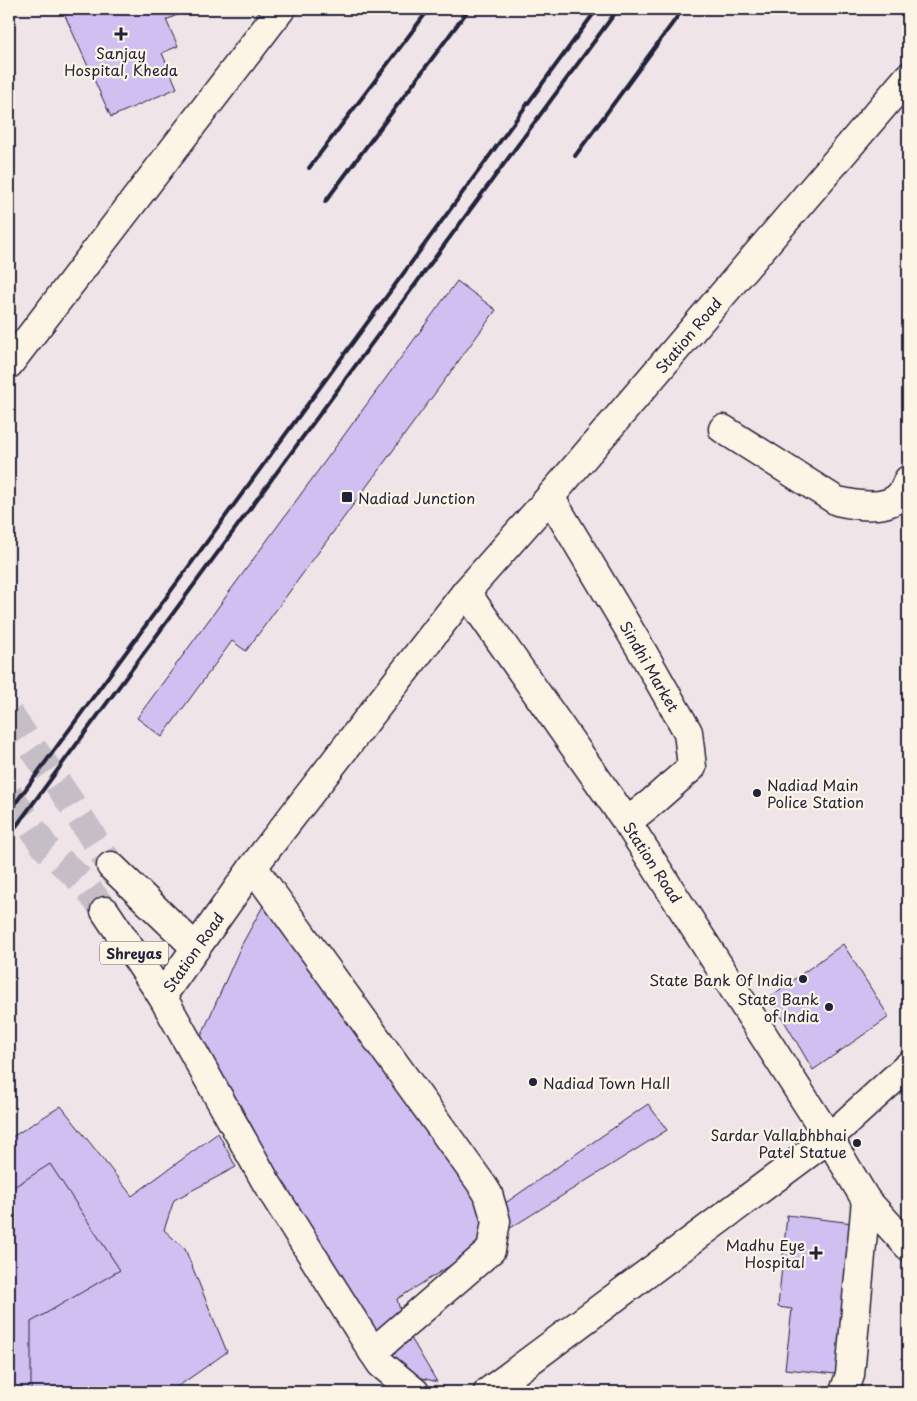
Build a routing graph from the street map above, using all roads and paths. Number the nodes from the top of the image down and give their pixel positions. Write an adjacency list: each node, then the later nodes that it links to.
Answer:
1 (281, 9): 3 (main road)
2 (908, 77): 6 (main road, Station Road)
3 (9, 364)
4 (723, 429): 5 (main road)
5 (908, 480)
6 (550, 497): 7 (main road, Station Road); 8 (main road, Sindhi Market)
7 (466, 592): 8 (main road, Station Road); 10 (main road, Station Road)
8 (627, 822): 15 (main road, Station Road)
9 (111, 866): 12 (main road)
10 (253, 867): 12 (main road, Station Road); 18 (main road)
11 (105, 911): 13 (main road, Shreyas)
12 (196, 948): 13 (main road, Station Road)
13 (162, 996): 18 (main road, Station Road)
14 (908, 1066): 15 (main road)
15 (829, 1138): 16 (main road, Station Road); 19 (main road)
16 (866, 1200): 17 (main road, Station Road); 22 (main road)
17 (908, 1246)
18 (377, 1358): 20 (main road); 21 (main road)
19 (492, 1391)
20 (387, 1392)
21 (415, 1392)
22 (844, 1392)

